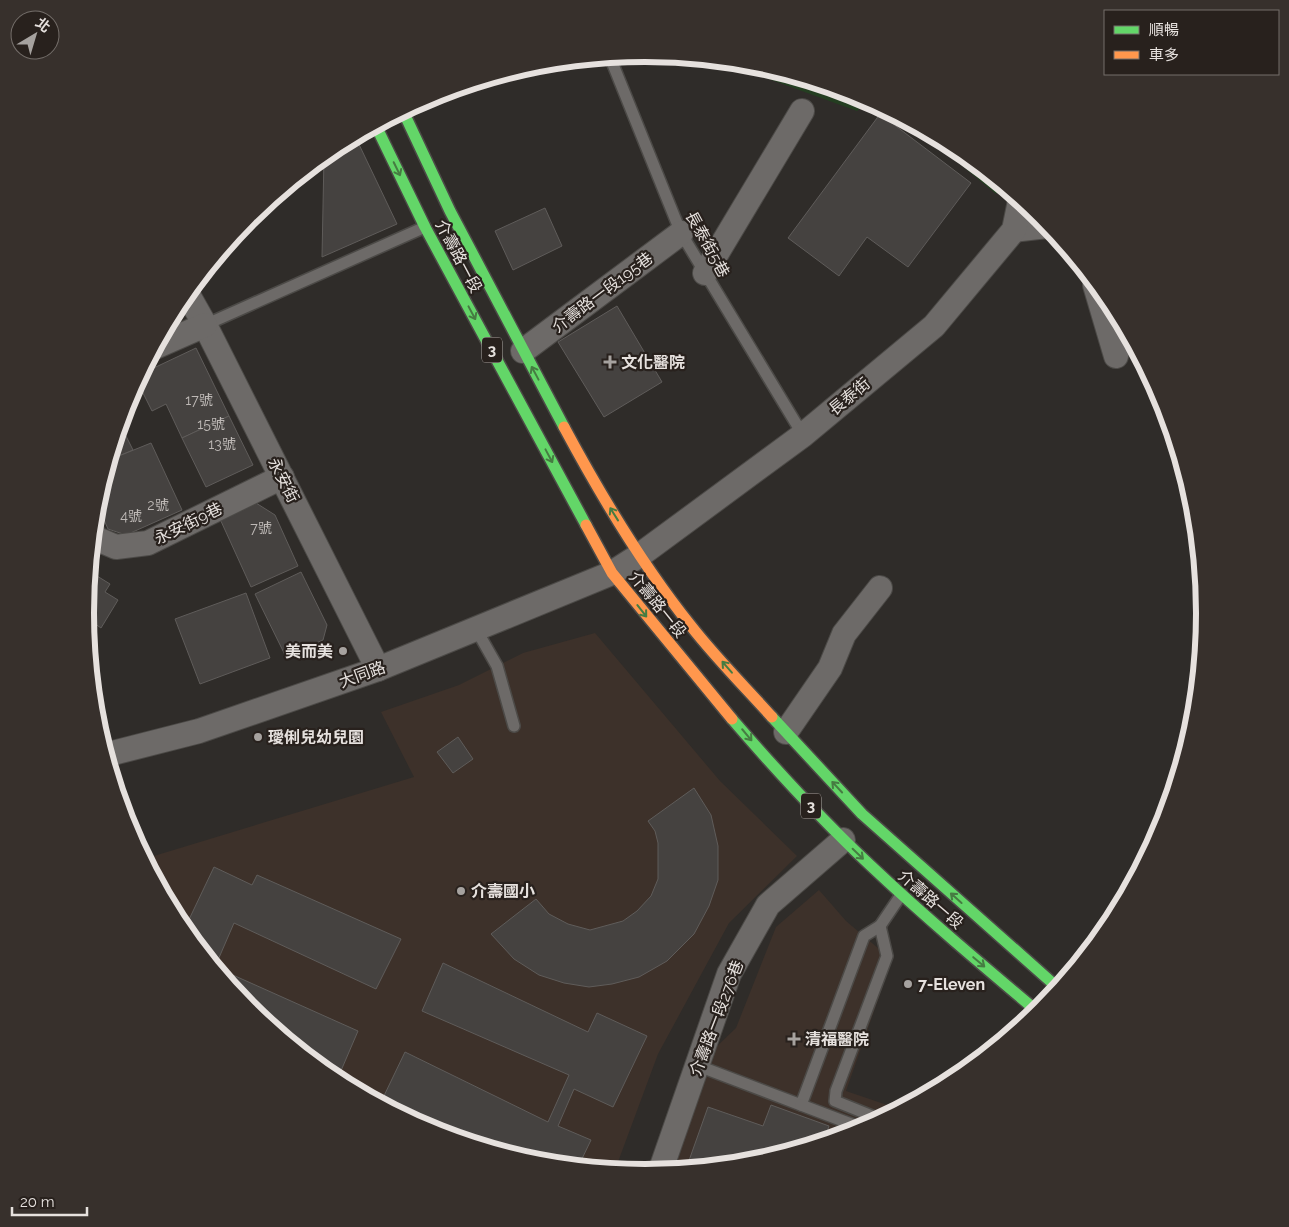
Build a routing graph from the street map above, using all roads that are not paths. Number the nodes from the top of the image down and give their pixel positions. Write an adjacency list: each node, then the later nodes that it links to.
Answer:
1 (613, 64): 9 (lane, 長泰街5巷)
2 (802, 111): 10 (street)
3 (406, 117): 15 (main road, 介壽路一段 / 3)
4 (378, 131): 6 (main road, 介壽路一段 / 3, one-way to 6)
5 (1018, 209): 8 (street, 長泰街)
6 (425, 227): 13 (lane); 21 (main road, 介壽路一段 / 3, one-way to 21)
7 (1037, 227): 8 (street)
8 (1014, 230): 17 (street, 長泰街)
9 (680, 233): 10 (lane, 長泰街5巷); 15 (street, 介壽路一段195巷)
10 (704, 273): 17 (lane, 長泰街5巷)
11 (191, 300): 13 (street, 永安街)
12 (1104, 308): 16 (street)
13 (205, 325): 14 (street); 18 (street, 永安街)
14 (164, 343)
15 (523, 351): 20 (main road, 介壽路一段 / 3, one-way to 15)
16 (1116, 356)
17 (803, 435): 20 (street, 長泰街)
18 (282, 477): 19 (street, 永安街9巷); 24 (street, 永安街)
19 (98, 540)
20 (640, 555): 21 (street, 長泰街); 26 (main road, 介壽路一段 / 3, one-way to 20)
21 (612, 573): 23 (street, 大同路); 28 (main road, 介壽路一段 / 3, one-way to 28)
22 (880, 588): 26 (street)
23 (476, 629): 24 (street, 大同路); 25 (lane)
24 (378, 669): 27 (street, 大同路)
25 (514, 726)
26 (786, 732): 31 (main road, 介壽路一段 / 3, one-way to 26)
27 (111, 754)
28 (843, 840): 29 (main road, 介壽路一段 / 3, one-way to 29); 33 (street, 介壽路一段276巷)
29 (901, 895): 30 (lane); 32 (main road, 介壽路一段 / 3, one-way to 32)
30 (880, 926): 34 (lane); 35 (lane)
31 (1053, 983)
32 (1031, 1006)
33 (696, 1065): 34 (lane); 37 (street, 介壽路一段276巷)
34 (801, 1105): 36 (lane)
35 (871, 1116)
36 (852, 1124)
37 (663, 1163)

